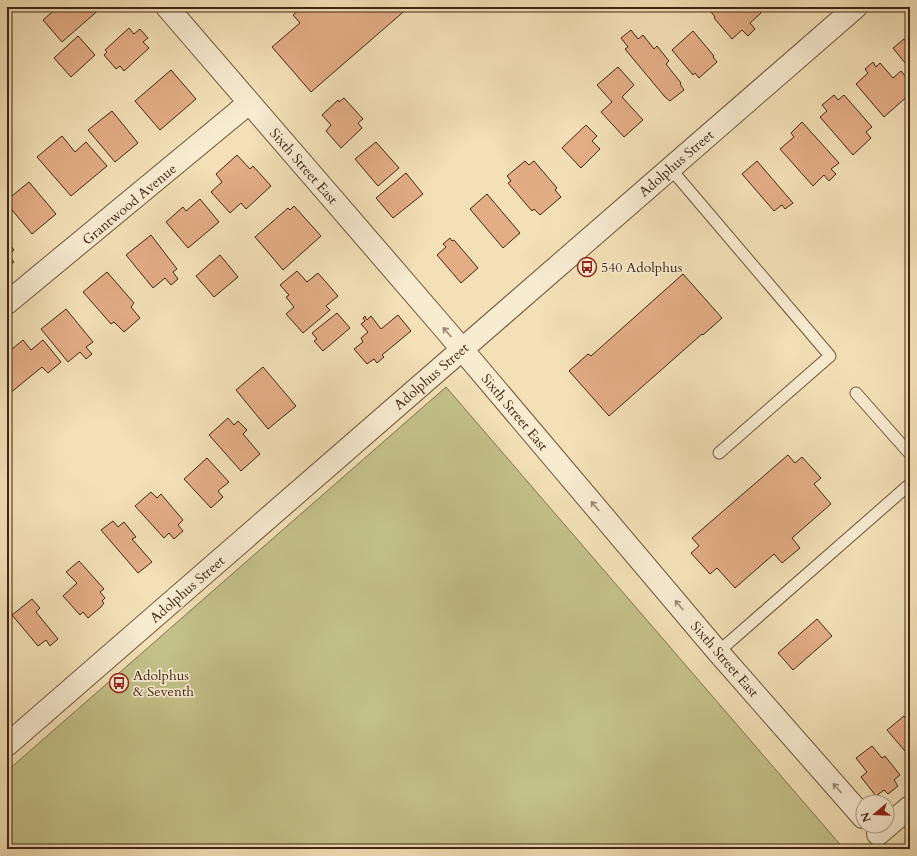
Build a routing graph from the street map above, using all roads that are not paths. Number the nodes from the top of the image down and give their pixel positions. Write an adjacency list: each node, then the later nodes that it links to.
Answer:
1 (167, 7): 3 (street, Sixth Street East)
2 (856, 7): 4 (street, Adolphus Street)
3 (249, 102): 5 (street, Grantwood Avenue); 6 (street, Sixth Street East, one-way to 3)
4 (670, 168): 6 (street, Adolphus Street); 8 (lane)
5 (7, 304)
6 (462, 350): 11 (street, Sixth Street East, one-way to 6); 12 (street, Adolphus Street)
7 (856, 393): 9 (lane)
8 (719, 453)
9 (910, 454)
10 (910, 484): 11 (lane)
11 (718, 652): 14 (street, Sixth Street East, one-way to 11)
12 (7, 745)
13 (910, 807): 15 (street)
14 (855, 808)
15 (879, 836)

